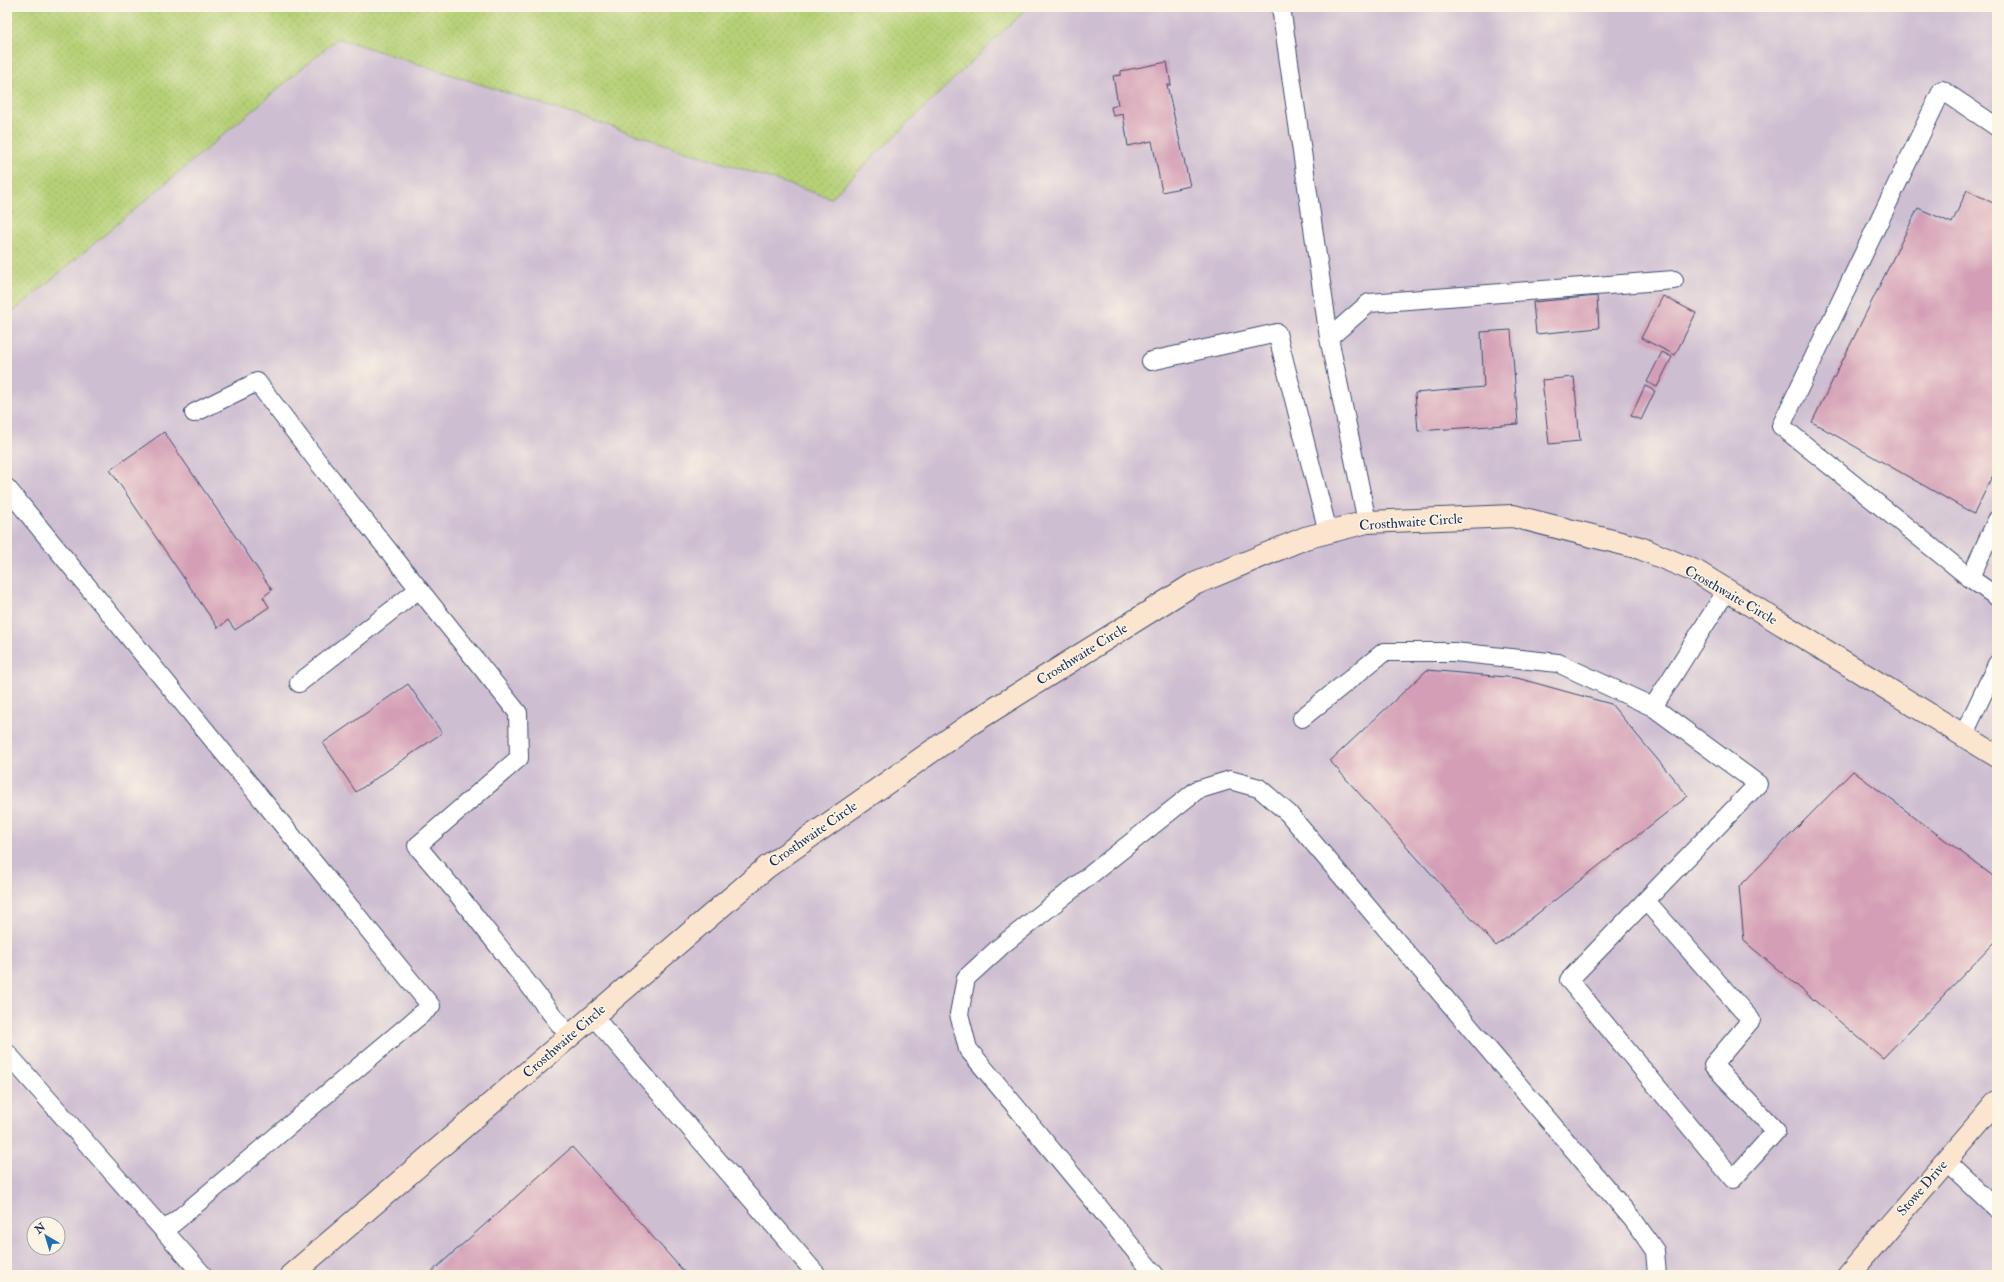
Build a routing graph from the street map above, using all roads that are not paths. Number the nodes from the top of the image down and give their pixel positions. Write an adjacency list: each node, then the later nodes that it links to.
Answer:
1 (1281, 7): 4 (lane)
2 (1997, 128): 11 (lane)
3 (1674, 280): 4 (lane)
4 (1329, 338): 9 (lane)
5 (1151, 361): 10 (lane)
6 (194, 413): 12 (lane)
7 (7, 488): 28 (lane)
8 (1997, 520): 11 (lane)
9 (1368, 522): 10 (street, Crosthwaite Circle); 13 (street, Crosthwaite Circle)
10 (1328, 532): 22 (street, Crosthwaite Circle)
11 (1970, 578): 14 (lane)
12 (419, 589): 16 (lane); 23 (lane)
13 (1727, 590): 17 (lane); 19 (street, Crosthwaite Circle)
14 (1997, 597)
15 (1997, 664): 19 (lane)
16 (299, 683)
17 (1653, 707): 18 (lane); 21 (lane)
18 (1302, 718)
19 (1963, 736): 20 (street, Crosthwaite Circle)
20 (1997, 756)
21 (1646, 901): 21 (lane)
22 (593, 1016): 23 (street, Crosthwaite Circle); 31 (lane)
23 (569, 1036): 30 (street, Crosthwaite Circle)
24 (7, 1053): 28 (lane)
25 (1997, 1102): 26 (street, Stowe Drive)
26 (1946, 1161): 27 (lane); 34 (street, Stowe Drive)
27 (1997, 1209)
28 (164, 1231): 29 (lane)
29 (203, 1275)
30 (291, 1275)
31 (817, 1275)
32 (1155, 1275): 33 (lane)
33 (1657, 1275)
34 (1848, 1275)

